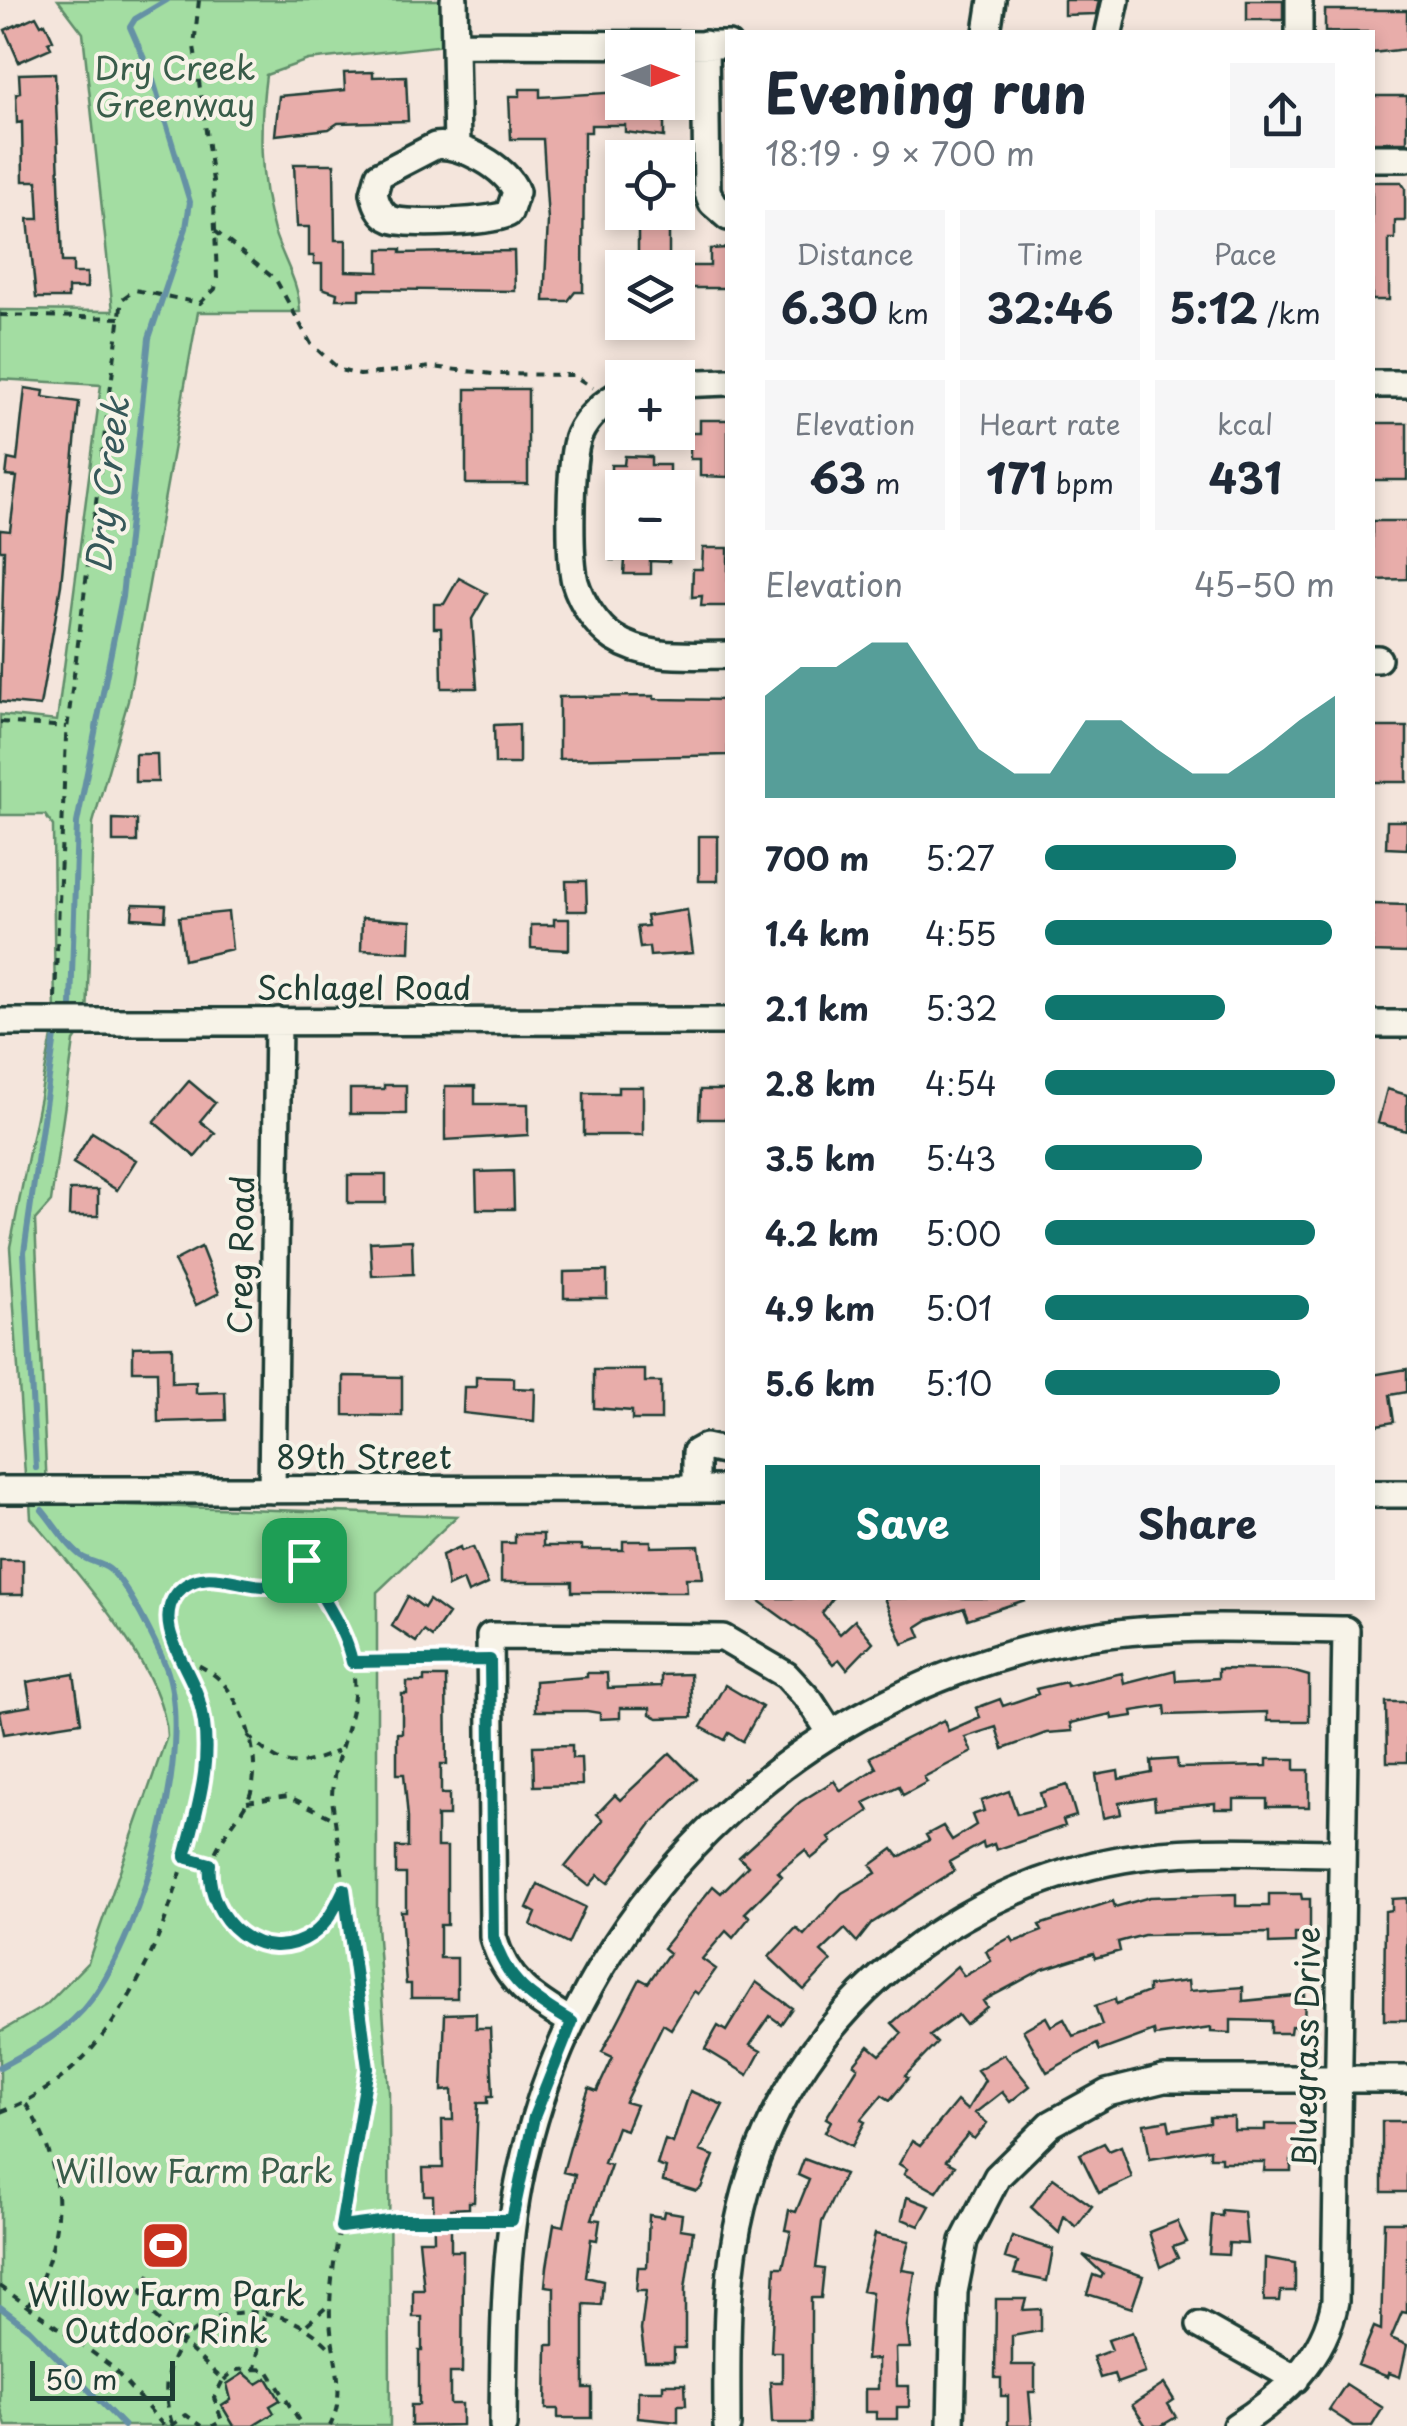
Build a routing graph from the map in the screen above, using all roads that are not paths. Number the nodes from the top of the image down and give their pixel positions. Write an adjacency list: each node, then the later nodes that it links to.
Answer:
1 (454, 0): 8 (street)
2 (992, 0): 5 (street)
3 (1116, 0): 6 (street)
4 (1298, 0): 7 (street)
5 (987, 30)
6 (1110, 30)
7 (1298, 30)
8 (456, 44): 9 (street); 10 (street)
9 (716, 45): 13 (street)
10 (457, 146): 10 (street)
11 (1375, 158): 12 (street)
12 (1407, 158)
13 (725, 214)
14 (725, 382): 15 (street)
15 (695, 383)
16 (1375, 384): 17 (street)
17 (1407, 384)
18 (605, 408): 19 (street)
19 (725, 655)
20 (278, 1021): 21 (street, Schlagel Road); 22 (street, Schlagel Road); 29 (street, Creg Road)
21 (725, 1021)
22 (0, 1022)
23 (1375, 1024): 24 (street)
24 (1407, 1024)
25 (725, 1451): 26 (street)
26 (696, 1488): 27 (street, 89th Street); 29 (street, 89th Street)
27 (725, 1489)
28 (0, 1490): 29 (street, 89th Street)
29 (278, 1490)
30 (1375, 1494): 31 (street)
31 (1407, 1494)
32 (830, 1732): 33 (street, Bluegrass Drive); 34 (street); 34 (street)
33 (1342, 1854): 35 (street, Bluegrass Drive); 40 (street)
34 (572, 2022): 39 (street)
35 (1340, 2078): 36 (street); 38 (street, Bluegrass Drive); 41 (street)
36 (1407, 2079)
37 (1200, 2326): 38 (street)
38 (1296, 2380): 42 (street, Bluegrass Drive)
39 (503, 2426)
40 (727, 2426)
41 (951, 2426)
42 (1236, 2426)

